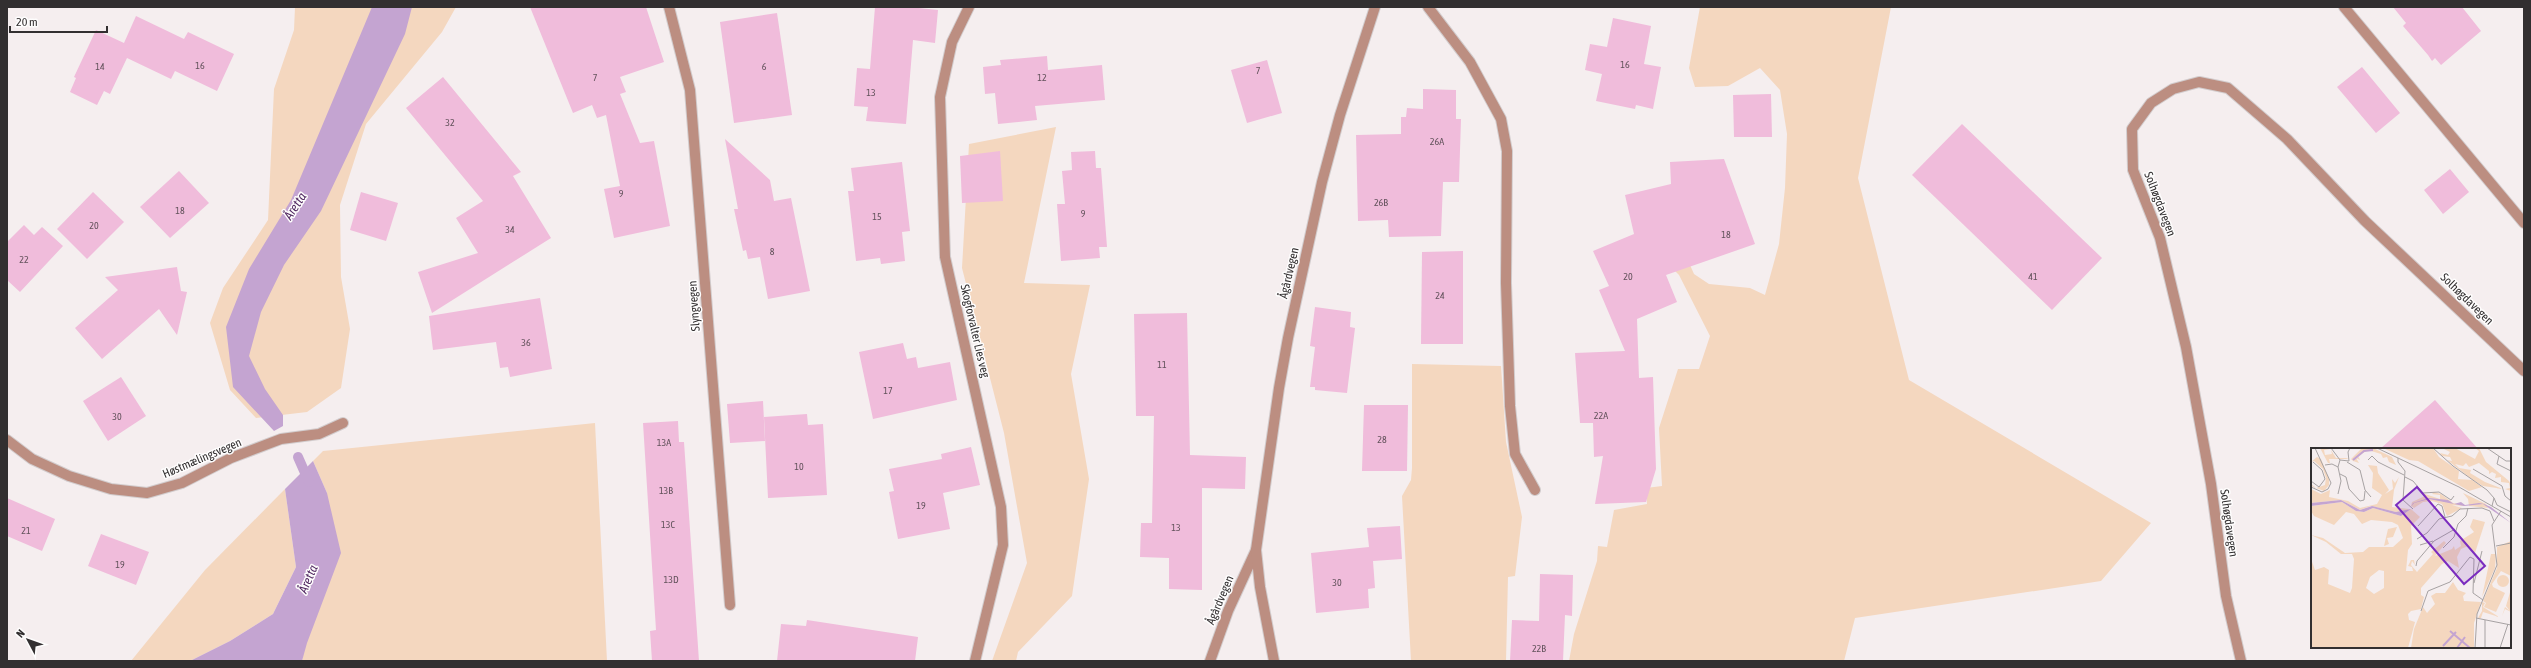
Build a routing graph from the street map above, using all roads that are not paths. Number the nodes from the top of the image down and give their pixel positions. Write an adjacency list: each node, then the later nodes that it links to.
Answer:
1 (669, 7): 12 (street, Slyngvegen)
2 (969, 7): 13 (street, Skogforvalter Lies veg)
3 (1375, 7): 11 (street, Ågårdvegen)
4 (1428, 7): 10 (street)
5 (2344, 7): 6 (street)
6 (2524, 223)
7 (2524, 371): 16 (street, Solhøgdavegen)
8 (343, 423): 9 (street, Høstmælingsvegen)
9 (7, 440)
10 (1534, 490)
11 (1256, 550): 14 (street, Ågårdvegen); 15 (street, Ågårdvegen)
12 (730, 605)
13 (974, 661)
14 (1210, 661)
15 (1274, 661)
16 (2241, 661)

